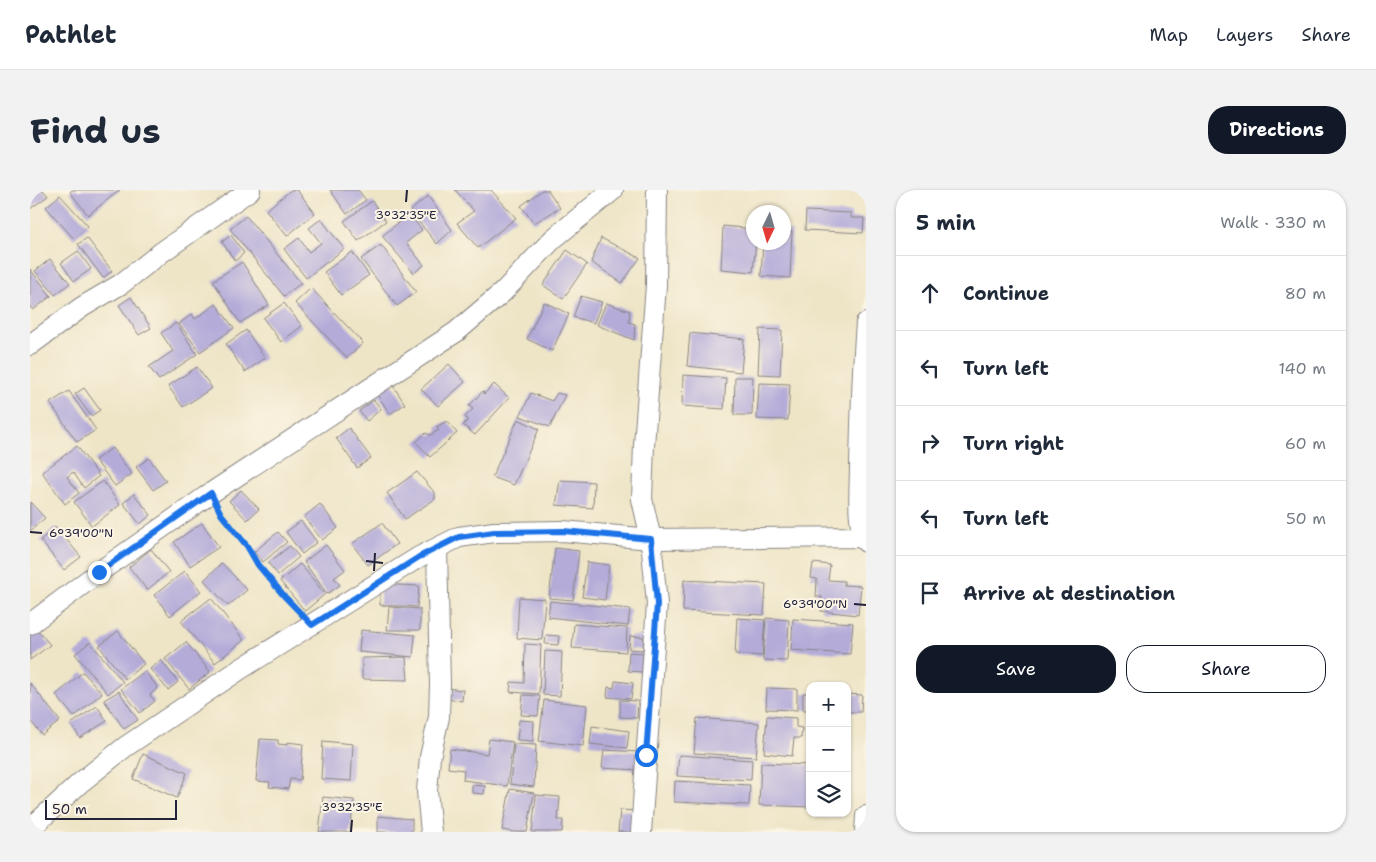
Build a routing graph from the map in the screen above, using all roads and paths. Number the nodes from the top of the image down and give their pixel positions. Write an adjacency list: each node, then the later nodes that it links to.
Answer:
1 (250, 190): 5 (street)
2 (613, 190): 6 (street)
3 (657, 190): 7 (street)
4 (866, 323): 8 (street)
5 (30, 345)
6 (211, 493): 10 (street); 11 (path)
7 (651, 539): 8 (street); 9 (street); 15 (street)
8 (865, 539)
9 (437, 548): 11 (street); 14 (street)
10 (30, 624)
11 (312, 625): 13 (street)
12 (866, 816): 16 (street)
13 (30, 829)
14 (432, 832)
15 (641, 832)
16 (865, 832)

